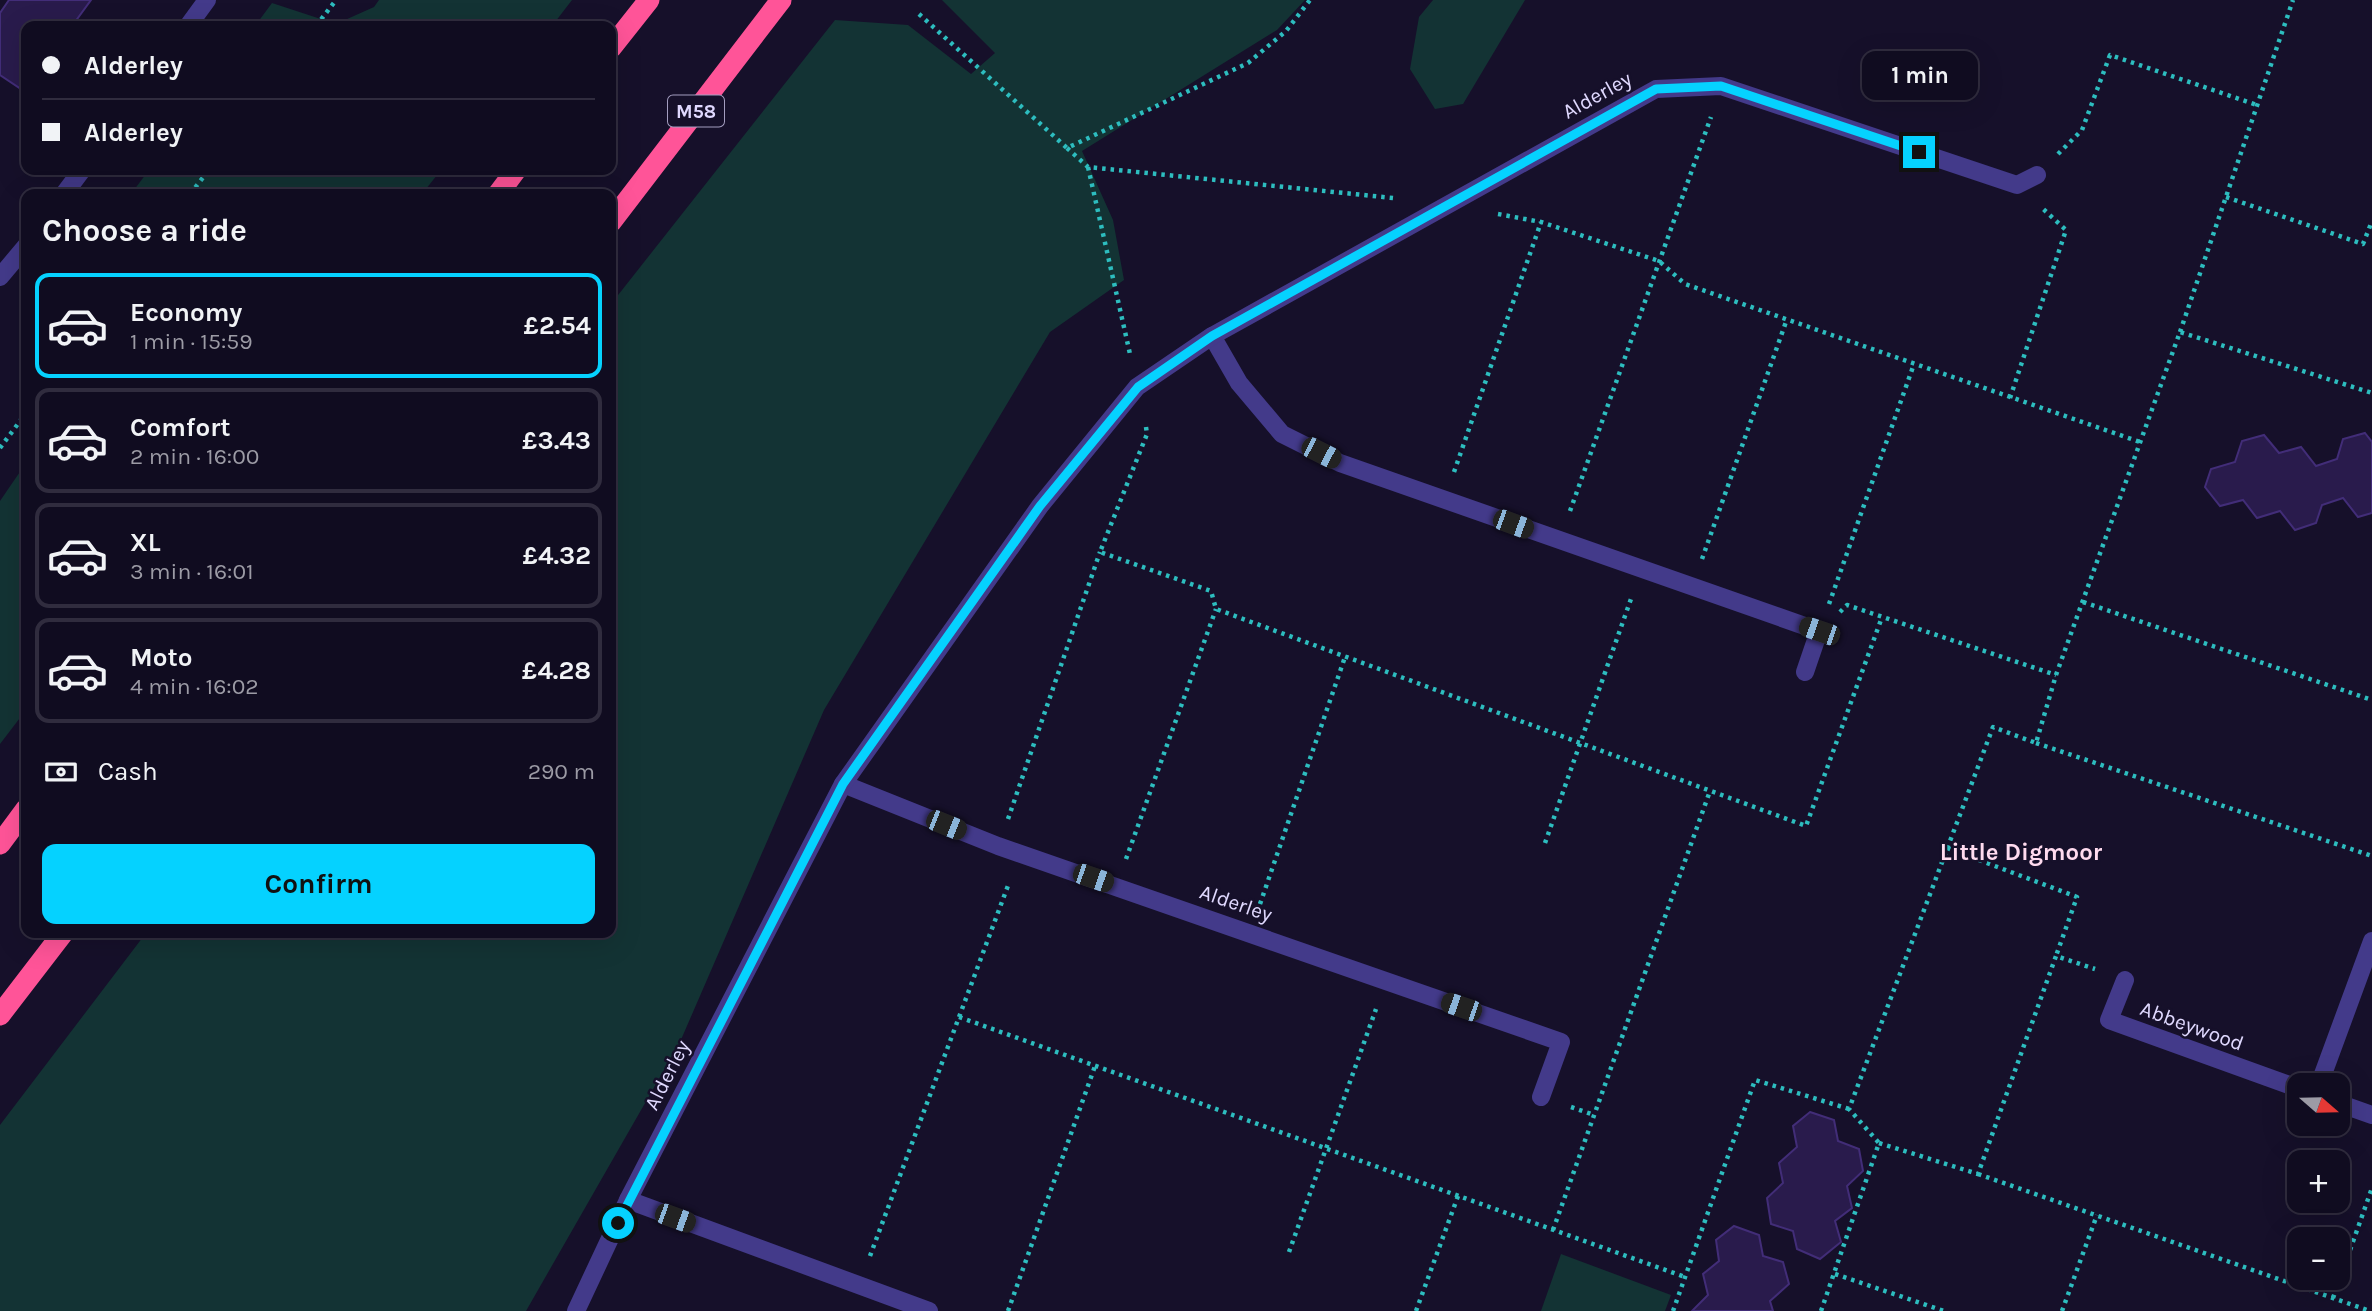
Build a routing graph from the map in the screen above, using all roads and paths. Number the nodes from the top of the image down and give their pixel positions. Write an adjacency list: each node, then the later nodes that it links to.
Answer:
1 (207, 0): 8 (street)
2 (336, 0): 9 (path)
3 (649, 0): 10 (highway)
4 (782, 0): 21 (highway, M58)
5 (1310, 0): 13 (path)
6 (2293, 0): 12 (path)
7 (919, 14): 13 (path)
8 (192, 21)
9 (320, 21)
10 (616, 42)
11 (1721, 86): 17 (street, Alderley); 20 (street, Alderley); 27 (path)
12 (2257, 105): 16 (path); 19 (path)
13 (1067, 148): 14 (path)
14 (1088, 167): 20 (path); 33 (path)
15 (205, 175): 18 (path)
16 (2037, 175): 17 (street)
17 (2017, 185): 35 (path)
18 (194, 189)
19 (2226, 197): 24 (path); 30 (path)
20 (1449, 204): 23 (path); 31 (street, Alderley)
21 (616, 216)
22 (2372, 221): 24 (path)
23 (1541, 222): 27 (path); 39 (path)
24 (2362, 244): 25 (path)
25 (2372, 247)
26 (21, 252): 28 (street)
27 (1660, 261): 29 (path); 40 (path)
28 (0, 277)
29 (1787, 319): 32 (path); 43 (path)
30 (2180, 332): 34 (path); 37 (path)
31 (1212, 336): 33 (street, Alderley); 39 (street)
32 (1914, 364): 35 (path); 47 (path)
33 (1138, 387): 41 (path); 54 (street, Alderley)
34 (2372, 393)
35 (2010, 398): 37 (path)
36 (21, 420): 38 (path)
37 (2141, 442): 44 (path)
38 (0, 448)
39 (1444, 500): 40 (street)
40 (1559, 540): 42 (street)
41 (1100, 552): 45 (path); 59 (path)
42 (1641, 569): 43 (street); 52 (path)
43 (1692, 587): 47 (street)
44 (2083, 602): 50 (path); 51 (path)
45 (1216, 610): 48 (path); 63 (path)
46 (1882, 617): 47 (path); 50 (path); 55 (path)
47 (1819, 631): 49 (street)
48 (1345, 657): 52 (path); 64 (path)
49 (1805, 672)
50 (2056, 675): 53 (path)
51 (2372, 700)
52 (1580, 743): 55 (path); 57 (path)
53 (2036, 743): 60 (path); 62 (path)
54 (843, 784): 59 (street, Alderley); 84 (street, Alderley)
55 (1710, 791): 86 (path)
56 (21, 816): 58 (highway)
57 (1545, 843)
58 (0, 844)
59 (998, 846): 61 (street, Alderley)
60 (1947, 848): 67 (path); 77 (path)
61 (1020, 853): 63 (street, Alderley); 71 (path)
62 (2372, 856)
63 (1117, 886): 64 (street, Alderley)
64 (1251, 932): 69 (street, Alderley)
65 (59, 938): 70 (highway)
66 (2372, 941): 73 (street)
67 (2056, 956): 68 (path); 81 (path)
68 (2126, 980): 74 (street, Abbeywood)
69 (1386, 982): 75 (street, Alderley); 80 (path)
70 (0, 1015)
71 (959, 1017): 72 (path); 90 (path)
72 (1095, 1066): 80 (path); 94 (path)
73 (2323, 1073)
74 (2287, 1084)
75 (1541, 1097)
76 (2350, 1107): 78 (street)
77 (1849, 1109): 79 (path); 89 (path)
78 (2372, 1115)
79 (1879, 1143): 81 (path); 88 (path)
80 (1326, 1149): 83 (path); 87 (path)
81 (1978, 1174): 85 (path)
82 (2372, 1188): 91 (path)
83 (1458, 1196): 86 (path); 95 (path)
84 (628, 1200): 90 (street); 92 (street, Alderley)
85 (2097, 1215): 91 (path); 99 (path)
86 (1553, 1230): 89 (path)
87 (1289, 1252)
88 (1835, 1274): 97 (path); 98 (path)
89 (1685, 1277): 96 (path)
90 (859, 1286): 93 (street)
91 (2333, 1298): 100 (path)
92 (576, 1311)
93 (929, 1311)
94 (1008, 1311)
95 (1416, 1311)
96 (1673, 1311)
97 (1821, 1311)
98 (1944, 1311)
99 (2062, 1311)
100 (2370, 1311)

